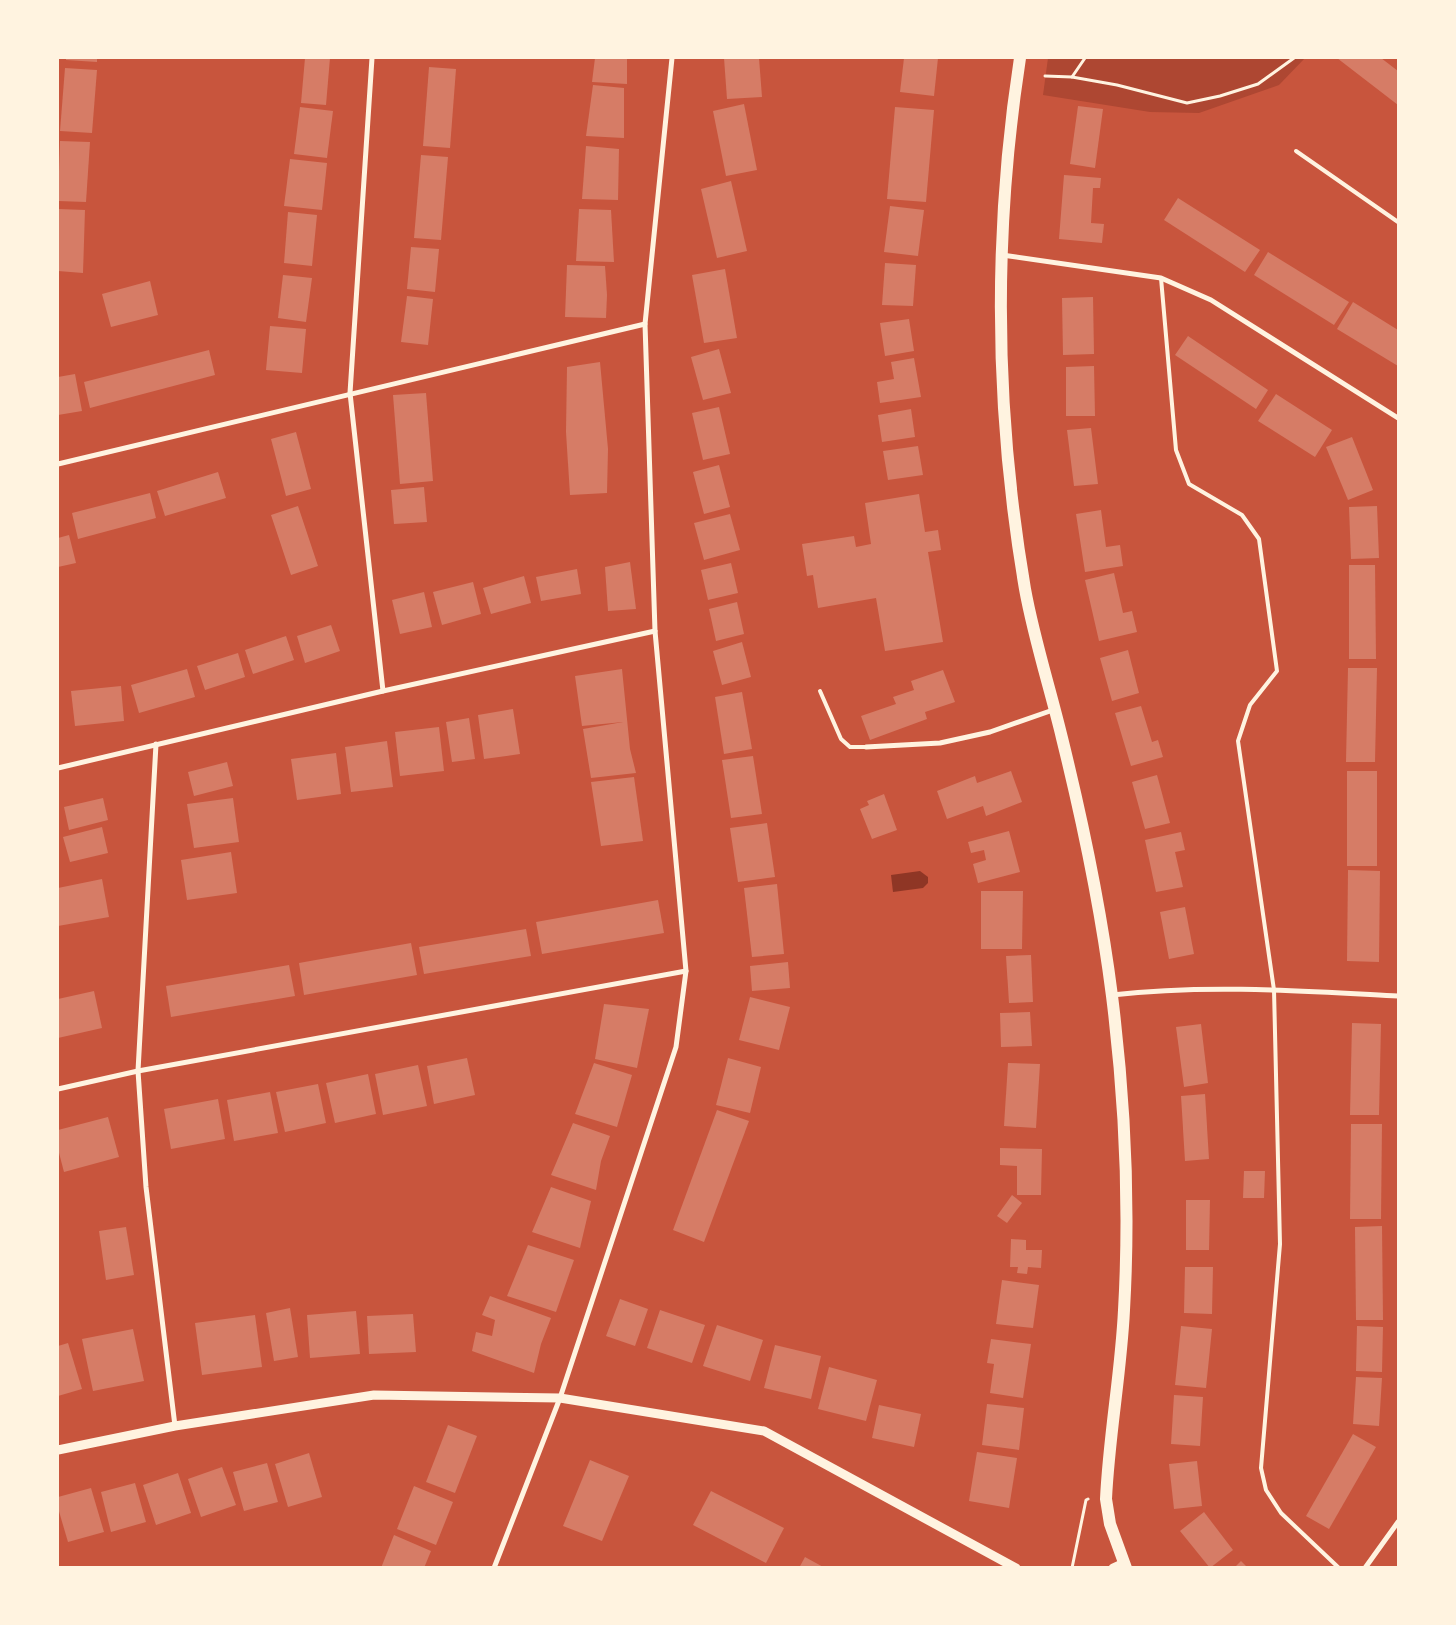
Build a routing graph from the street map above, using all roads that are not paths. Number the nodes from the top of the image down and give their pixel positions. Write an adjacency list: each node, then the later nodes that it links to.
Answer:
1 (372, 58): 9 (street)
2 (672, 58): 8 (street)
3 (1020, 58): 6 (main road)
4 (1296, 151): 5 (lane)
5 (1398, 222)
6 (1001, 254): 7 (street); 15 (main road)
7 (1161, 278): 10 (street); 20 (lane)
8 (645, 324): 9 (street); 12 (street)
9 (350, 393): 11 (street); 13 (street)
10 (1398, 418)
11 (58, 464)
12 (655, 631): 13 (street); 19 (street)
13 (383, 691): 16 (street)
14 (820, 691): 17 (lane)
15 (1055, 709): 17 (street); 21 (main road)
16 (156, 744): 18 (street); 23 (street)
17 (866, 747)
18 (58, 768)
19 (686, 971): 23 (street); 25 (street)
20 (1274, 990): 21 (street); 22 (street); 32 (lane)
21 (1112, 995): 29 (main road)
22 (1398, 996)
23 (138, 1071): 24 (street); 26 (street)
24 (58, 1088)
25 (560, 1398): 26 (street); 30 (street); 31 (street)
26 (175, 1426): 27 (street)
27 (58, 1450)
28 (1398, 1522): 33 (street)
29 (1121, 1566)
30 (494, 1568)
31 (1016, 1568)
32 (1339, 1568)
33 (1365, 1568)

